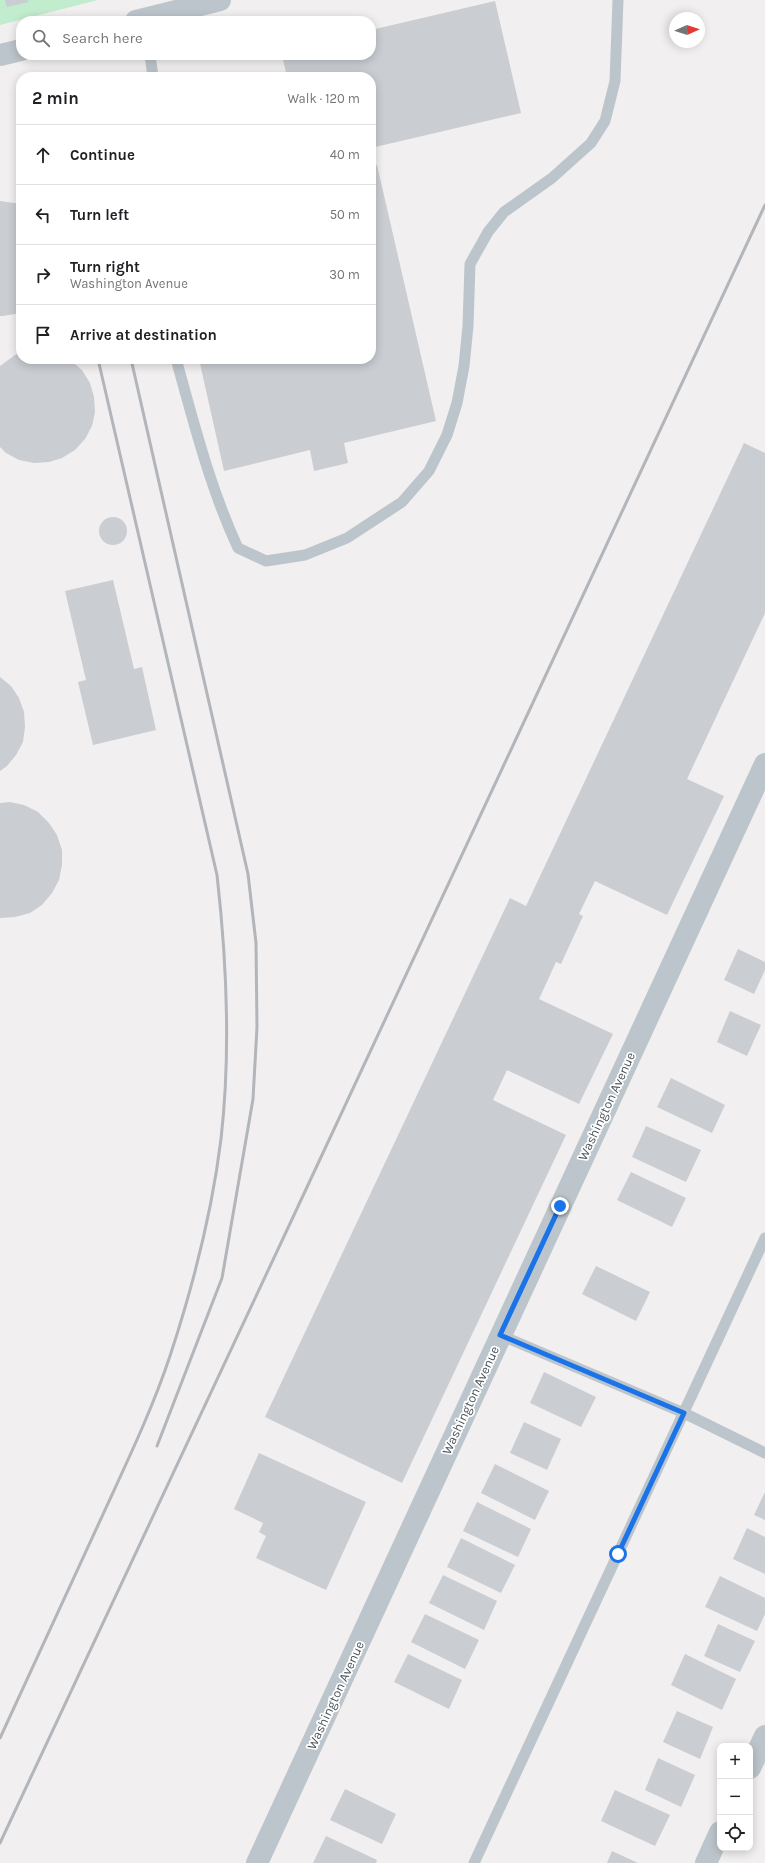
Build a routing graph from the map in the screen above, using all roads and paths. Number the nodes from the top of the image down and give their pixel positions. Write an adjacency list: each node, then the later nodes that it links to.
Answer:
1 (220, 0): 3 (street)
2 (618, 0): 8 (lane)
3 (158, 16)
4 (16, 51): 5 (street)
5 (0, 55)
6 (151, 60): 7 (lane)
7 (152, 72)
8 (177, 364)
9 (765, 764): 11 (street, Washington Avenue)
10 (765, 1238): 12 (lane)
11 (500, 1335): 12 (lane); 17 (street, Washington Avenue)
12 (684, 1413): 13 (lane); 18 (lane)
13 (765, 1453)
14 (765, 1736): 15 (street)
15 (753, 1762)
16 (717, 1839): 19 (street)
17 (257, 1863)
18 (474, 1863)
19 (706, 1863)

